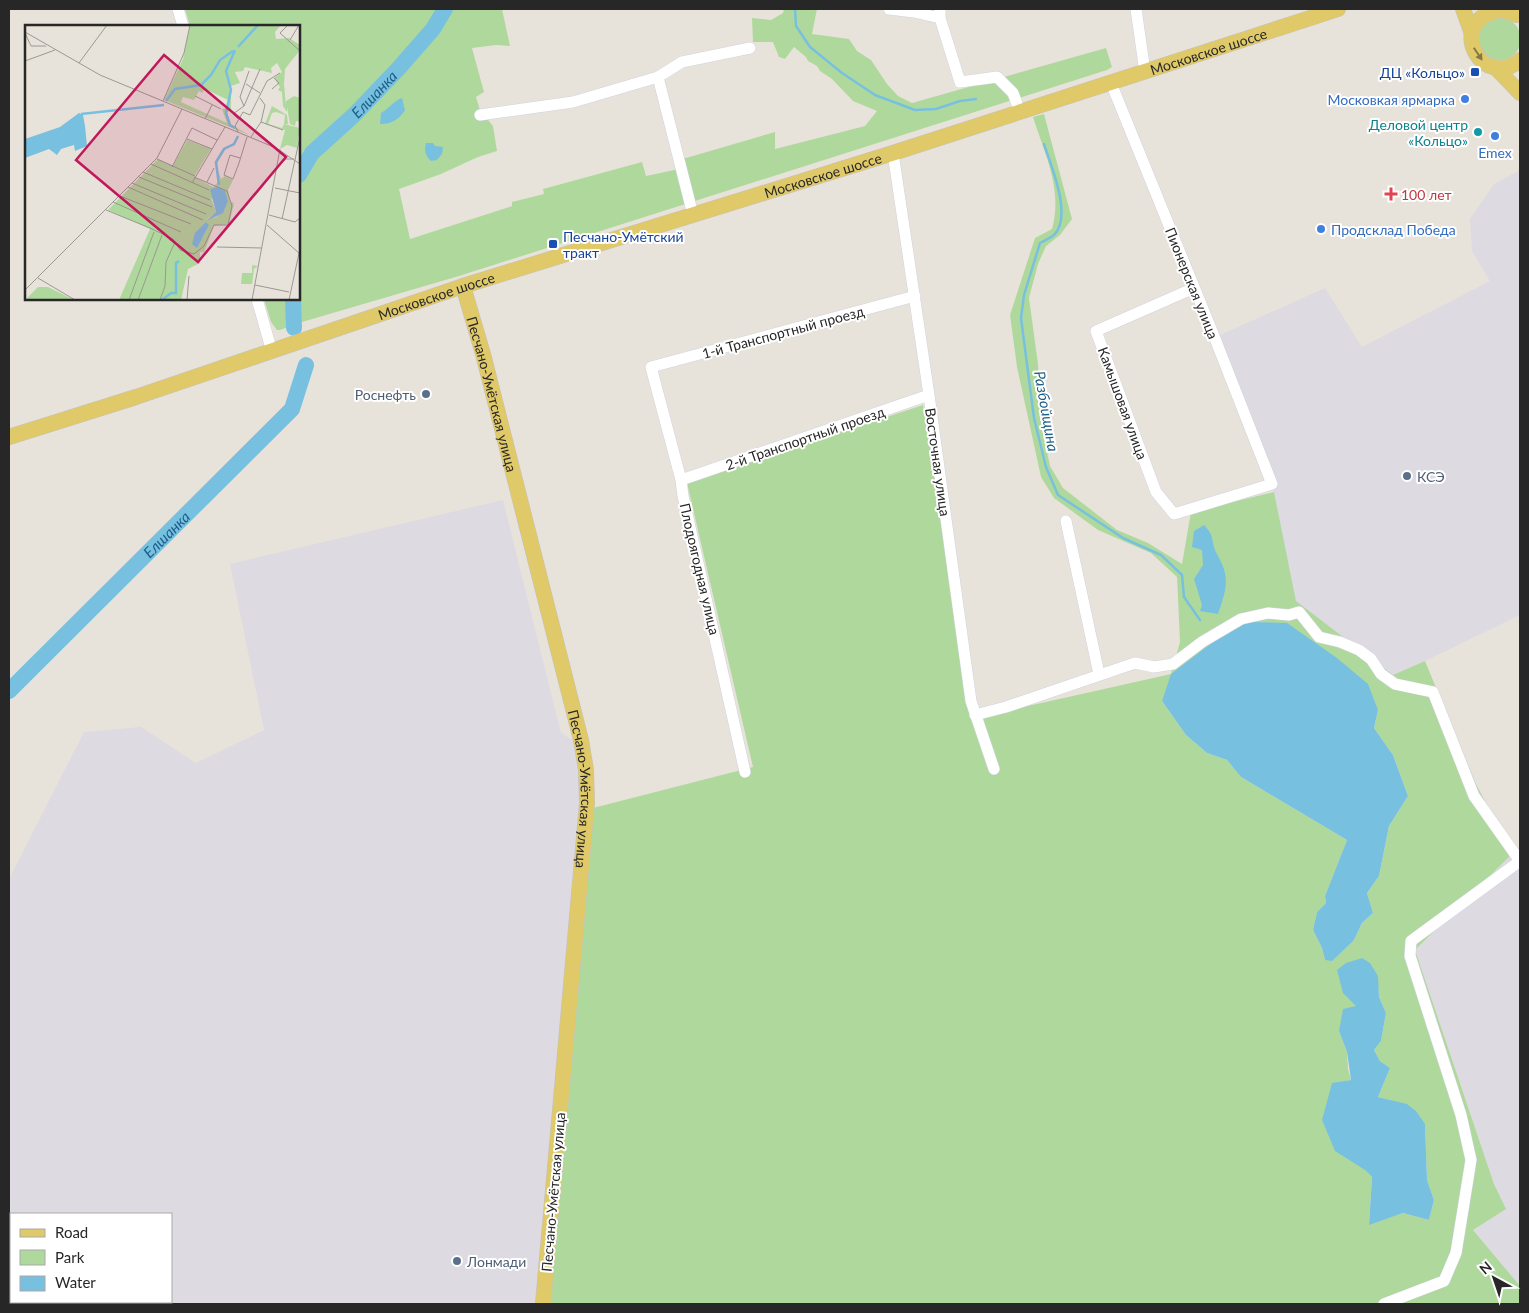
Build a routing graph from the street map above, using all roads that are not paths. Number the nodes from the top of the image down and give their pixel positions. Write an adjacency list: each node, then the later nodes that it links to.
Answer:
1 (178, 9): 9 (street)
2 (889, 9): 7 (street)
3 (1136, 9): 14 (street)
4 (1338, 9): 14 (main road, Московское шоссе)
5 (1463, 9): 10 (main road)
6 (1493, 10): 8 (main road); 10 (main road)
7 (940, 14): 18 (street)
8 (1515, 14)
9 (183, 25)
10 (1472, 34): 13 (main road, one-way to 13)
11 (750, 48): 15 (street)
12 (1520, 60): 13 (main road)
13 (1495, 67): 17 (main road)
14 (1145, 72): 16 (main road, Московское шоссе)
15 (658, 76): 19 (street); 21 (street)
16 (1111, 83): 18 (main road, Московское шоссе); 23 (street, Пионерская улица)
17 (1520, 93)
18 (1020, 112): 20 (main road, Московское шоссе)
19 (480, 115)
20 (894, 153): 21 (main road, Московское шоссе); 24 (street, Восточная улица)
21 (693, 215): 22 (main road, Московское шоссе)
22 (463, 286): 26 (main road, Московское шоссе); 37 (main road, Песчано-Умётская улица)
23 (1194, 288): 31 (street, Камышовая улица); 31 (street, Пионерская улица)
24 (914, 296): 27 (street, 1-й Транспортный проезд); 28 (street, Восточная улица)
25 (257, 300): 26 (street)
26 (277, 350): 29 (main road)
27 (651, 367): 30 (street, Плодоягодная улица)
28 (929, 395): 30 (street, 2-й Транспортный проезд); 34 (street, Восточная улица)
29 (9, 437)
30 (681, 480): 36 (street, Плодоягодная улица)
31 (1174, 514)
32 (1066, 521): 33 (street)
33 (1099, 674): 34 (street); 38 (street)
34 (975, 715): 35 (street, Восточная улица)
35 (994, 769)
36 (745, 772)
37 (543, 1304)
38 (1384, 1304)

